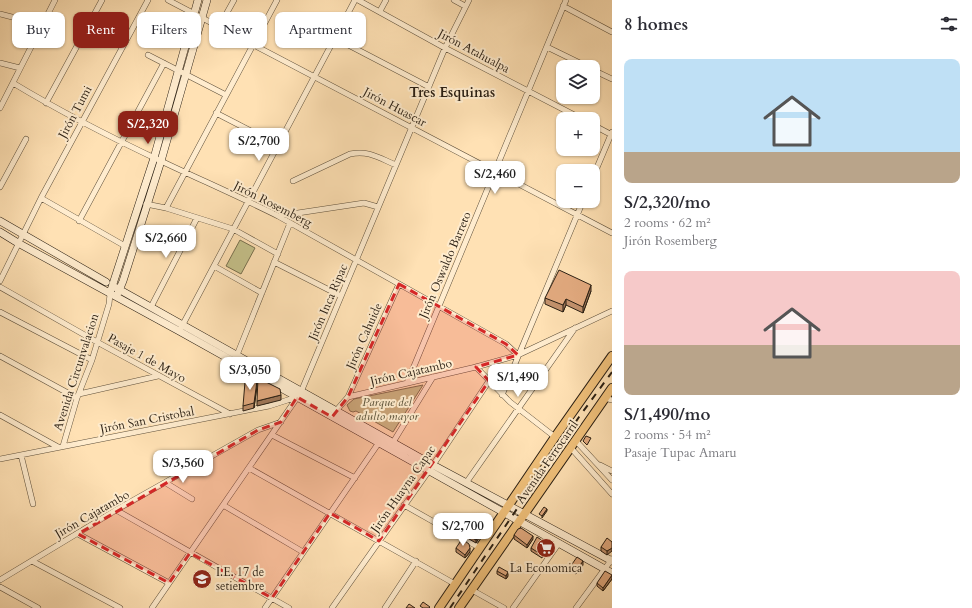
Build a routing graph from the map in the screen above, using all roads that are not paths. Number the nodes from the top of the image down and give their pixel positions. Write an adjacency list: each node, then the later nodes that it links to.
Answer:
1 (56, 0): 18 (street)
2 (102, 0): 51 (street)
3 (148, 0): 55 (street, Jirón Tumi)
4 (168, 0): 19 (street, Jirón Huascar)
5 (198, 0): 20 (main road, Avenida Circunvalacion)
6 (207, 0): 25 (main road, Avenida Circunvalacion)
7 (234, 0): 21 (street)
8 (277, 0): 26 (street)
9 (355, 0): 22 (street)
10 (358, 0): 17 (street, Jirón Atahualpa)
11 (386, 0): 17 (street)
12 (454, 0): 15 (street)
13 (469, 0): 15 (street, Jirón Inca Ripac)
14 (566, 0): 16 (street, Jirón Oswaldo Barreto)
15 (465, 6): 36 (street, Jirón Inca Ripac)
16 (563, 6): 28 (street); 29 (street, Jirón Oswaldo Barreto)
17 (380, 11): 36 (street, Jirón Atahualpa)
18 (49, 12)
19 (190, 12)
20 (195, 12)
21 (228, 12)
22 (349, 12)
23 (0, 14): 24 (street)
24 (12, 17)
25 (203, 18): 27 (street, Jirón Huascar); 44 (main road, Avenida Circunvalacion)
26 (267, 18)
27 (209, 21)
28 (612, 32)
29 (546, 47): 38 (street); 49 (street, Jirón Oswaldo Barreto)
30 (30, 48): 41 (street)
31 (184, 48): 42 (main road, Avenida Circunvalacion)
32 (251, 48): 50 (street)
33 (261, 48): 45 (street, Jirón Huascar)
34 (329, 48): 45 (street)
35 (354, 48): 48 (street)
36 (446, 48): 48 (street, Jirón Inca Ripac); 49 (street, Jirón Atahualpa)
37 (148, 55): 40 (street)
38 (573, 60)
39 (0, 63): 41 (street)
40 (164, 63): 42 (street); 60 (street)
41 (20, 68): 47 (street)
42 (178, 70): 44 (street); 62 (main road, Avenida Circunvalacion)
43 (600, 73): 46 (street)
44 (186, 75): 50 (street); 62 (main road, Avenida Circunvalacion)
45 (314, 76): 56 (street, Jirón Huascar); 61 (street)
46 (612, 79)
47 (13, 82): 51 (street, Jirón Rosemberg); 52 (street)
48 (429, 87): 56 (street, Jirón Inca Ripac)
49 (528, 91): 53 (street, Jirón Atahualpa); 65 (street, Jirón Oswaldo Barreto)
50 (226, 95): 54 (street)
51 (46, 102): 55 (street, Jirón Rosemberg)
52 (0, 108)
53 (568, 112)
54 (216, 113): 61 (street); 66 (street)
55 (81, 121): 60 (street, Jirón Rosemberg); 69 (street, Jirón Tumi)
56 (412, 128): 64 (street, Jirón Inca Ripac); 65 (street, Jirón Huascar)
57 (600, 128): 58 (street)
58 (612, 134): 63 (street)
59 (26, 139): 68 (street)
60 (122, 142): 62 (street, Jirón Rosemberg); 79 (street)
61 (278, 145): 70 (street)
62 (157, 160): 66 (street, Jirón Rosemberg); 71 (main road, Avenida Circunvalacion); 86 (main road, Avenida Circunvalacion)
63 (598, 164)
64 (396, 165): 67 (street); 72 (street, Jirón Inca Ripac)
65 (495, 171): 75 (street, Jirón Huascar); 99 (street, Jirón Oswaldo Barreto)
66 (185, 173): 70 (street, Jirón Rosemberg); 73 (street)
67 (294, 181)
68 (0, 187)
69 (41, 198): 79 (street); 84 (street, Jirón Tumi)
70 (248, 201): 76 (street, Jirón Rosemberg); 81 (street)
71 (146, 204): 73 (street); 95 (main road, Avenida Circunvalacion)
72 (378, 207): 76 (street); 88 (street, Jirón Inca Ripac)
73 (166, 208): 77 (street)
74 (579, 208): 75 (street)
75 (577, 214): 83 (street, Jirón Huascar); 107 (street)
76 (278, 216): 80 (street, Jirón Rosemberg)
77 (197, 218): 81 (street); 100 (street)
78 (0, 221): 84 (main road)
79 (79, 221): 86 (street)
80 (290, 223): 87 (street); 88 (street, Jirón Rosemberg)
81 (233, 229): 87 (street); 90 (street)
82 (0, 232): 85 (main road)
83 (612, 233)
84 (23, 235): 85 (street, Jirón Tumi); 92 (main road)
85 (18, 243): 91 (street, Jirón Tumi); 97 (main road)
86 (125, 246): 95 (main road, Avenida Circunvalacion)
87 (278, 254): 89 (street)
88 (356, 260): 93 (street, Jirón Rosemberg); 98 (street, Jirón Inca Ripac)
89 (274, 262): 96 (street); 98 (street)
90 (214, 266): 96 (street); 103 (street)
91 (0, 281)
92 (106, 282): 95 (street)
93 (398, 284): 99 (street, Jirón Rosemberg); 120 (street, Jirón Cahuide)
94 (0, 287): 105 (street, Pasaje 1 de Mayo)
95 (117, 287): 97 (main road, Avenida Circunvalacion); 100 (main road)
96 (262, 293): 106 (street)
97 (113, 296): 103 (main road); 105 (street, Avenida Circunvalacion)
98 (341, 296): 117 (street, Jirón Inca Ripac)
99 (440, 306): 107 (street, Jirón Rosemberg); 115 (street, Jirón Oswaldo Barreto)
100 (151, 307): 103 (main road)
101 (612, 311): 104 (street, Jirón Cajatambo)
102 (0, 312): 110 (street)
103 (181, 328): 106 (main road); 117 (main road)
104 (575, 328): 107 (street, Jirón Cajatambo); 122 (street)
105 (97, 342): 110 (street, Avenida Circunvalacion); 112 (street, Pasaje 1 de Mayo)
106 (237, 355): 117 (main road)
107 (518, 355): 111 (street, Jirón Cajatambo); 118 (street)
108 (0, 356): 119 (street)
109 (612, 356): 128 (main road, Avenida Ferrocarril)
110 (92, 360): 119 (street, Avenida Circunvalacion)
111 (476, 367): 113 (street, Jirón Cajatambo); 114 (street)
112 (158, 376): 119 (street); 123 (street, Pasaje 1 de Mayo)
113 (433, 377): 115 (street, Jirón Cajatambo); 131 (street)
114 (489, 381): 118 (street); 138 (street, Jirón Huayna Capac)
115 (407, 383): 120 (street, Jirón Cajatambo)
116 (612, 388): 121 (main road, Avenida Ferrocarril)
117 (299, 394): 123 (street, Jirón San Cristobal); 124 (main road); 126 (street, Jirón Inca Ripac)
118 (502, 395): 122 (street)
119 (78, 396): 132 (street, Avenida Circunvalacion)
120 (348, 397): 124 (street)
121 (609, 399): 130 (main road, Avenida Ferrocarril)
122 (518, 409): 128 (street); 145 (street)
123 (230, 414): 132 (street, Jirón San Cristobal)
124 (334, 414): 129 (main road)
125 (0, 415): 132 (street)
126 (281, 422): 127 (street, Jirón Inca Ripac); 144 (street, Jirón Cajatambo)
127 (272, 435): 139 (street, Jirón Inca Ripac); 142 (street)
128 (555, 437): 151 (main road, Avenida Ferrocarril)
129 (381, 440): 131 (main road); 134 (main road); 142 (street)
130 (576, 441): 133 (main road, Avenida Ferrocarril); 137 (street)
131 (393, 442): 134 (street); 138 (main road)
132 (60, 446): 135 (street, Jirón San Cristobal)
133 (571, 448): 146 (street); 154 (main road, Avenida Ferrocarril)
134 (389, 449): 140 (main road)
135 (22, 455): 136 (street, Jirón San Cristobal); 148 (street)
136 (0, 459)
137 (597, 464): 141 (street); 143 (street)
138 (433, 465): 140 (street, Jirón Huayna Capac); 145 (main road)
139 (249, 468): 149 (street, Jirón Inca Ripac); 153 (street)
140 (427, 471): 150 (street, Jirón Huayna Capac); 151 (main road)
141 (612, 471)
142 (355, 478): 153 (street)
143 (612, 480)
144 (166, 483): 147 (street); 152 (street, Jirón Cajatambo)
145 (466, 483): 151 (main road)
146 (612, 494)
147 (192, 499)
148 (33, 504)
149 (223, 505): 159 (street); 160 (street, Jirón Inca Ripac)
150 (404, 505): 156 (street, Jirón Huayna Capac); 158 (street)
151 (506, 509): 154 (main road); 158 (main road, Avenida Ferrocarril)
152 (116, 510): 155 (street, Jirón Cajatambo); 160 (street)
153 (330, 513): 156 (street); 159 (street)
154 (522, 518): 157 (main road); 161 (main road); 170 (main road, Avenida Ferrocarril)
155 (78, 534): 162 (street, Jirón Cajatambo); 167 (street)
156 (379, 541): 163 (street); 177 (street, Jirón Huayna Capac)
157 (559, 544): 164 (main road); 182 (street)
158 (480, 548): 168 (main road, Avenida Ferrocarril)
159 (303, 552): 171 (street)
160 (190, 553): 167 (street, Jirón Inca Ripac); 171 (street)
161 (611, 560): 164 (street)
162 (32, 561): 166 (street, Jirón Cajatambo); 173 (street)
163 (416, 561): 168 (street); 178 (street)
164 (604, 569): 165 (main road); 183 (street)
165 (612, 573)
166 (0, 580)
167 (169, 583): 174 (street, Jirón Inca Ripac)
168 (455, 584): 179 (main road, Avenida Ferrocarril)
169 (0, 587): 172 (street)
170 (472, 590): 180 (main road, Avenida Ferrocarril); 181 (street)
171 (272, 598): 175 (street); 176 (street)
172 (38, 608)
173 (120, 608)
174 (152, 608)
175 (265, 608)
176 (289, 608)
177 (332, 608)
178 (385, 608)
179 (439, 608)
180 (459, 608)
181 (504, 608)
182 (513, 608)
183 (576, 608)

